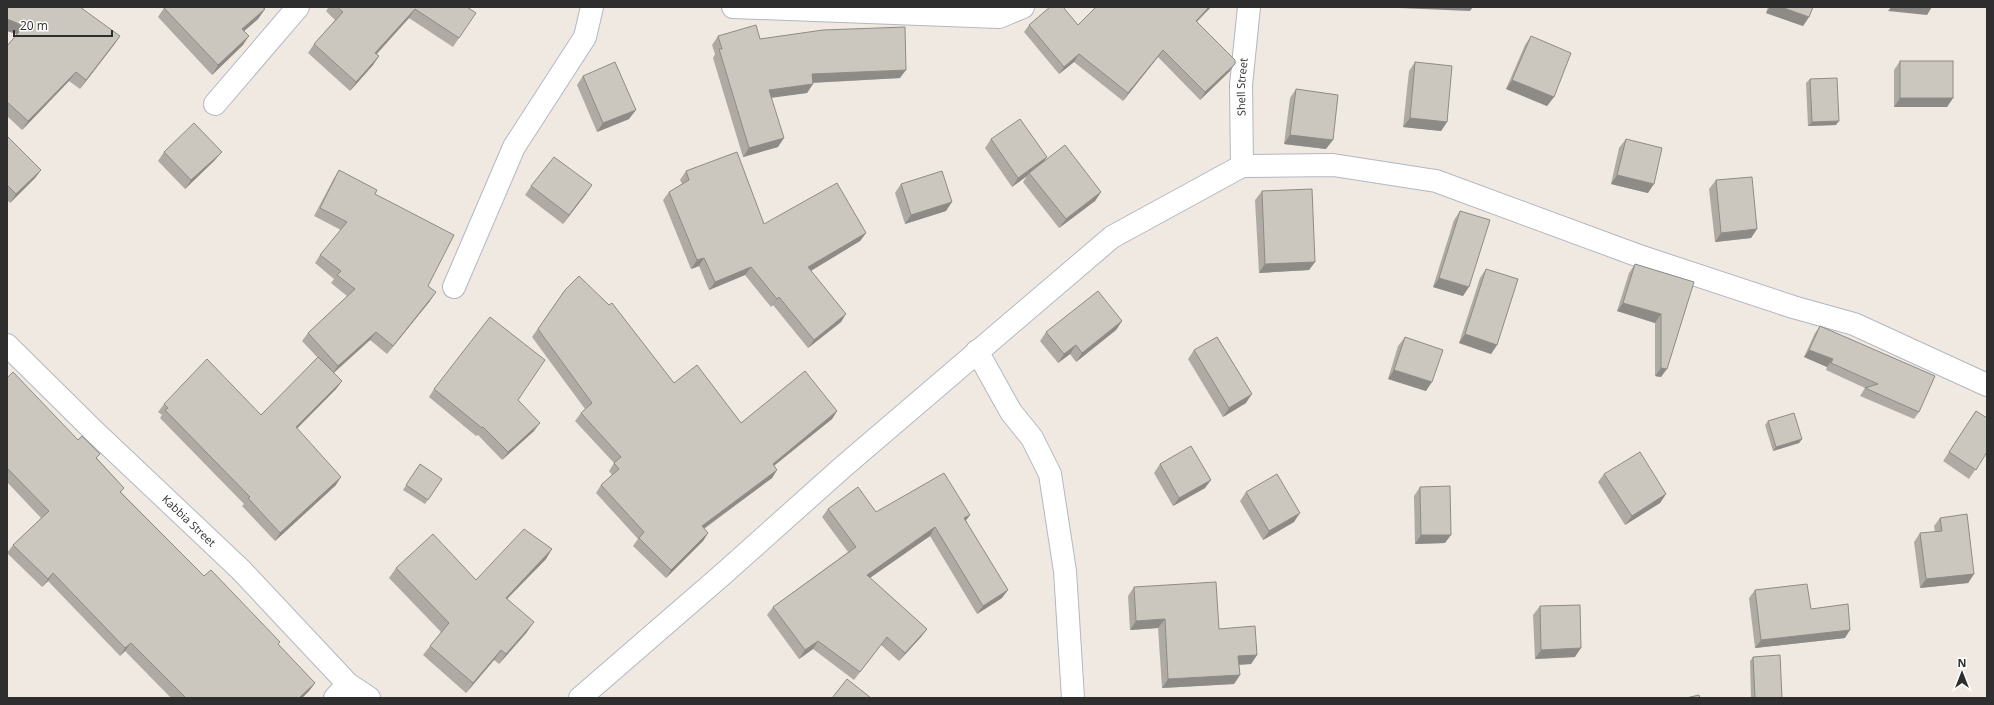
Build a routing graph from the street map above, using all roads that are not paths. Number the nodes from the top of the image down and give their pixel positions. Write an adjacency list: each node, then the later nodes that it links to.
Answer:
1 (298, 7): 6 (street)
2 (592, 7): 8 (street)
3 (733, 7): 4 (street)
4 (1022, 7)
5 (1249, 7): 7 (street, Shell Street)
6 (216, 104)
7 (1242, 166): 10 (street); 11 (street)
8 (454, 287)
9 (7, 345): 12 (street, Kabbia Street)
10 (977, 351): 14 (street); 15 (street)
11 (1987, 385)
12 (342, 691): 13 (street, Kabbia Street)
13 (369, 698)
14 (580, 698)
15 (1073, 698)

